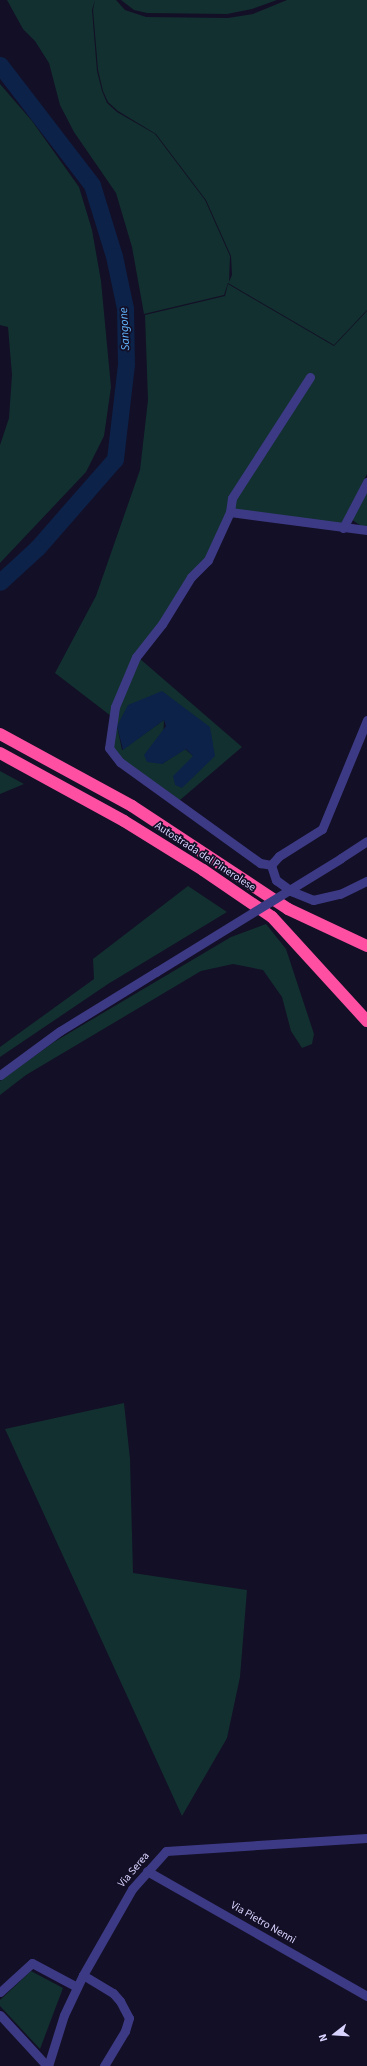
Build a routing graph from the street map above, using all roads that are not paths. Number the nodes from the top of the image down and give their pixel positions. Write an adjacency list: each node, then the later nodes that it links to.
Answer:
1 (310, 377): 3 (street)
2 (367, 482): 4 (street)
3 (230, 512): 4 (street); 10 (street)
4 (343, 528): 5 (street)
5 (367, 532)
6 (367, 720): 10 (street)
7 (0, 734): 12 (highway, Autostrada del Pinerolese)
8 (1, 753): 13 (highway, Autostrada del Pinerolese)
9 (367, 841): 14 (street, bridge)
10 (271, 865): 11 (street)
11 (367, 881)
12 (367, 946)
13 (367, 1021)
14 (0, 1075)
15 (367, 1838): 16 (street, Via Serea)
16 (148, 1871): 17 (street, Via Serea); 20 (street, Via Pietro Nenni)
17 (83, 1975): 18 (street, Via Serea); 23 (street)
18 (77, 1988): 19 (street); 22 (street, Via Serea)
19 (0, 1992)
20 (367, 1996)
21 (0, 2015): 22 (street)
22 (48, 2066)
23 (104, 2066)

